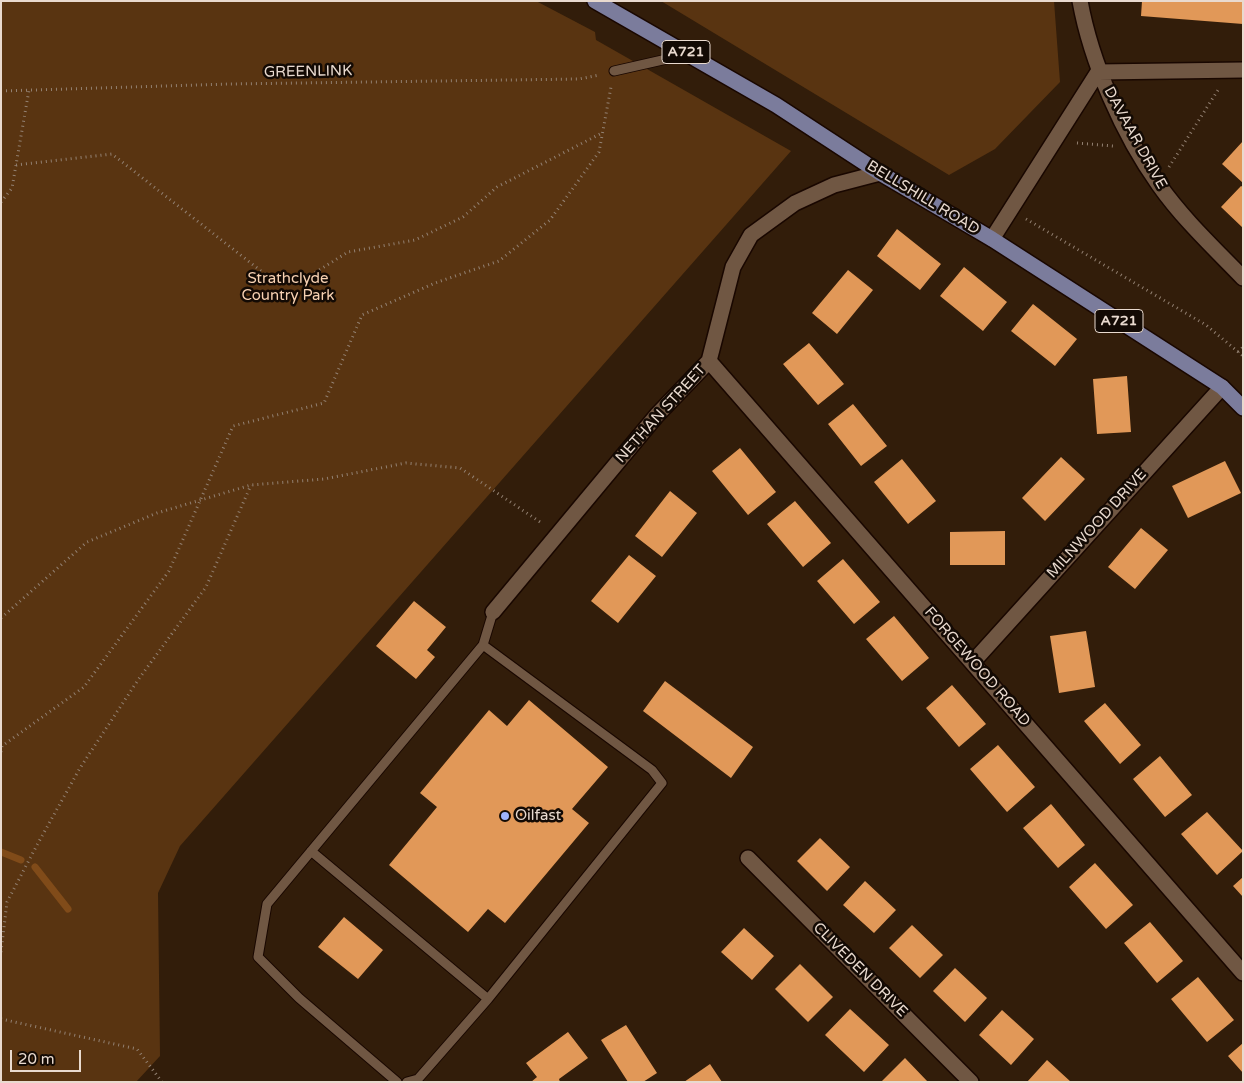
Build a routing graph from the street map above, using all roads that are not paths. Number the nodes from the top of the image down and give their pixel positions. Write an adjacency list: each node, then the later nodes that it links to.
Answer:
1 (595, 1): 3 (main road, BELLSHILL ROAD / A721)
2 (1080, 1): 6 (street, DAVAAR DRIVE)
3 (689, 54): 5 (lane); 7 (main road, BELLSHILL ROAD / A721)
4 (1236, 70): 6 (street)
5 (614, 71)
6 (1098, 72): 8 (street); 9 (street, DAVAAR DRIVE)
7 (880, 173): 8 (main road, BELLSHILL ROAD / A721); 10 (street, NETHAN STREET)
8 (992, 239): 11 (main road, BELLSHILL ROAD / A721)
9 (1243, 278)
10 (709, 361): 13 (street, NETHAN STREET); 15 (street, FORGEWOOD ROAD)
11 (1222, 387): 12 (main road, BELLSHILL ROAD / A721); 15 (street, MILNWOOD DRIVE)
12 (1243, 408)
13 (493, 612): 14 (lane)
14 (483, 645): 16 (lane); 19 (lane)
15 (972, 662): 18 (street, FORGEWOOD ROAD)
16 (311, 851): 19 (lane); 20 (lane)
17 (748, 858): 22 (street, CLIVEDEN DRIVE)
18 (1243, 973)
19 (488, 999): 21 (lane)
20 (397, 1082)
21 (407, 1082)
22 (971, 1082)

